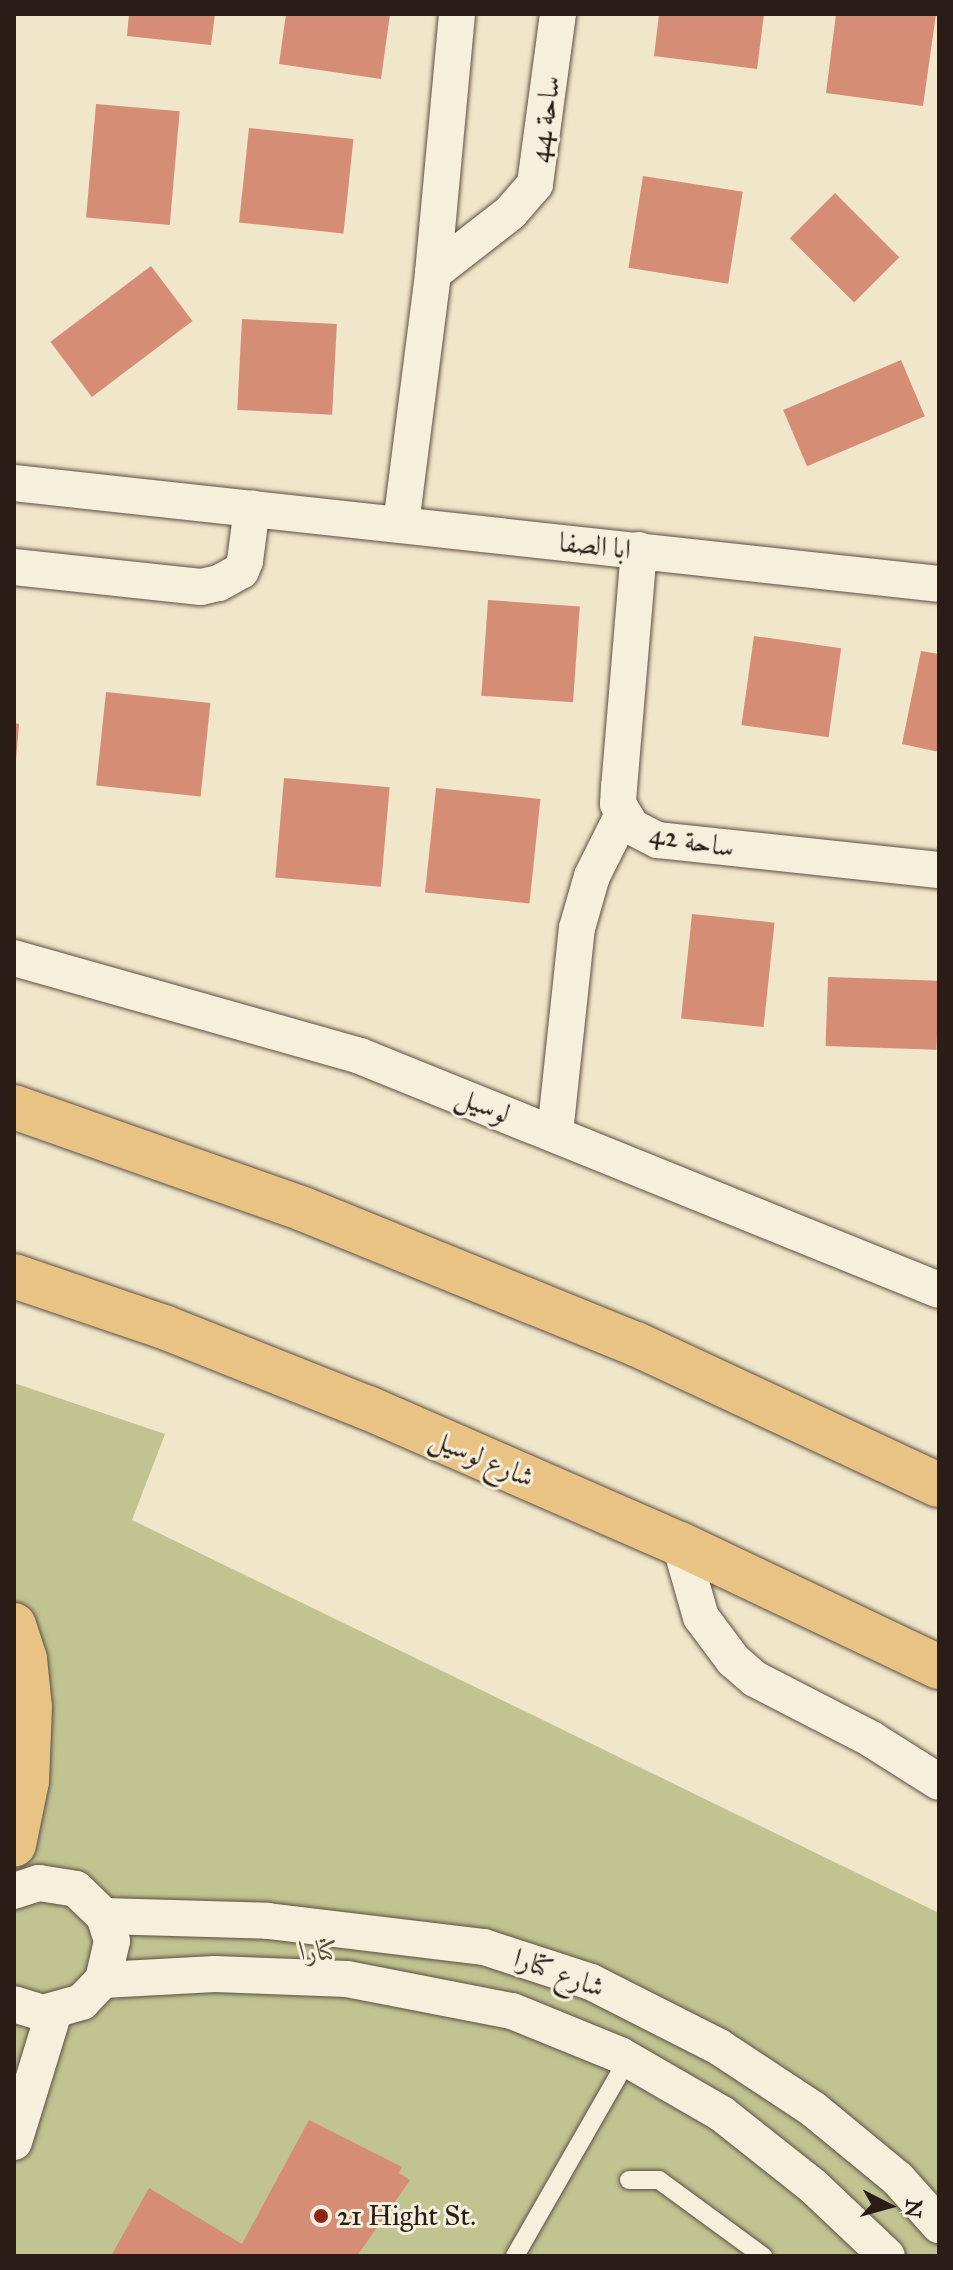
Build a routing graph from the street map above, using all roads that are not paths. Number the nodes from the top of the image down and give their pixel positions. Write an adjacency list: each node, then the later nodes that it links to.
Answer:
1 (457, 14): 3 (street)
2 (558, 14): 3 (street, ساحة 44)
3 (433, 273): 6 (street)
4 (14, 483): 5 (street, ابا الصفا)
5 (252, 508): 6 (street, ابا الصفا); 8 (street)
6 (401, 524): 7 (street, ابا الصفا)
7 (639, 550): 9 (street, ابا الصفا); 10 (street, ساحة 42)
8 (14, 567)
9 (939, 584)
10 (622, 816): 11 (street, ساحة 42); 14 (street)
11 (939, 870)
12 (14, 958): 14 (street, لوسيل)
13 (14, 1107): 17 (highway)
14 (555, 1133): 16 (street, لوسيل)
15 (14, 1276): 18 (highway, شارع لوسيل)
16 (939, 1290)
17 (939, 1485)
18 (680, 1544): 20 (highway, شارع لوسيل); 21 (street)
19 (14, 1625): 22 (highway)
20 (939, 1667)
21 (939, 1782)
22 (14, 1845)
23 (14, 1891): 24 (street)
24 (104, 1916): 25 (street); 31 (street, شارع كتارا)
25 (103, 1980): 27 (street); 28 (street, شارع كتارا)
26 (14, 2004): 27 (street)
27 (54, 2012): 29 (street)
28 (628, 2059): 32 (lane); 34 (street, شارع كتارا)
29 (14, 2142)
30 (629, 2180): 33 (lane)
31 (939, 2225)
32 (515, 2256)
33 (763, 2256)
34 (887, 2256)

